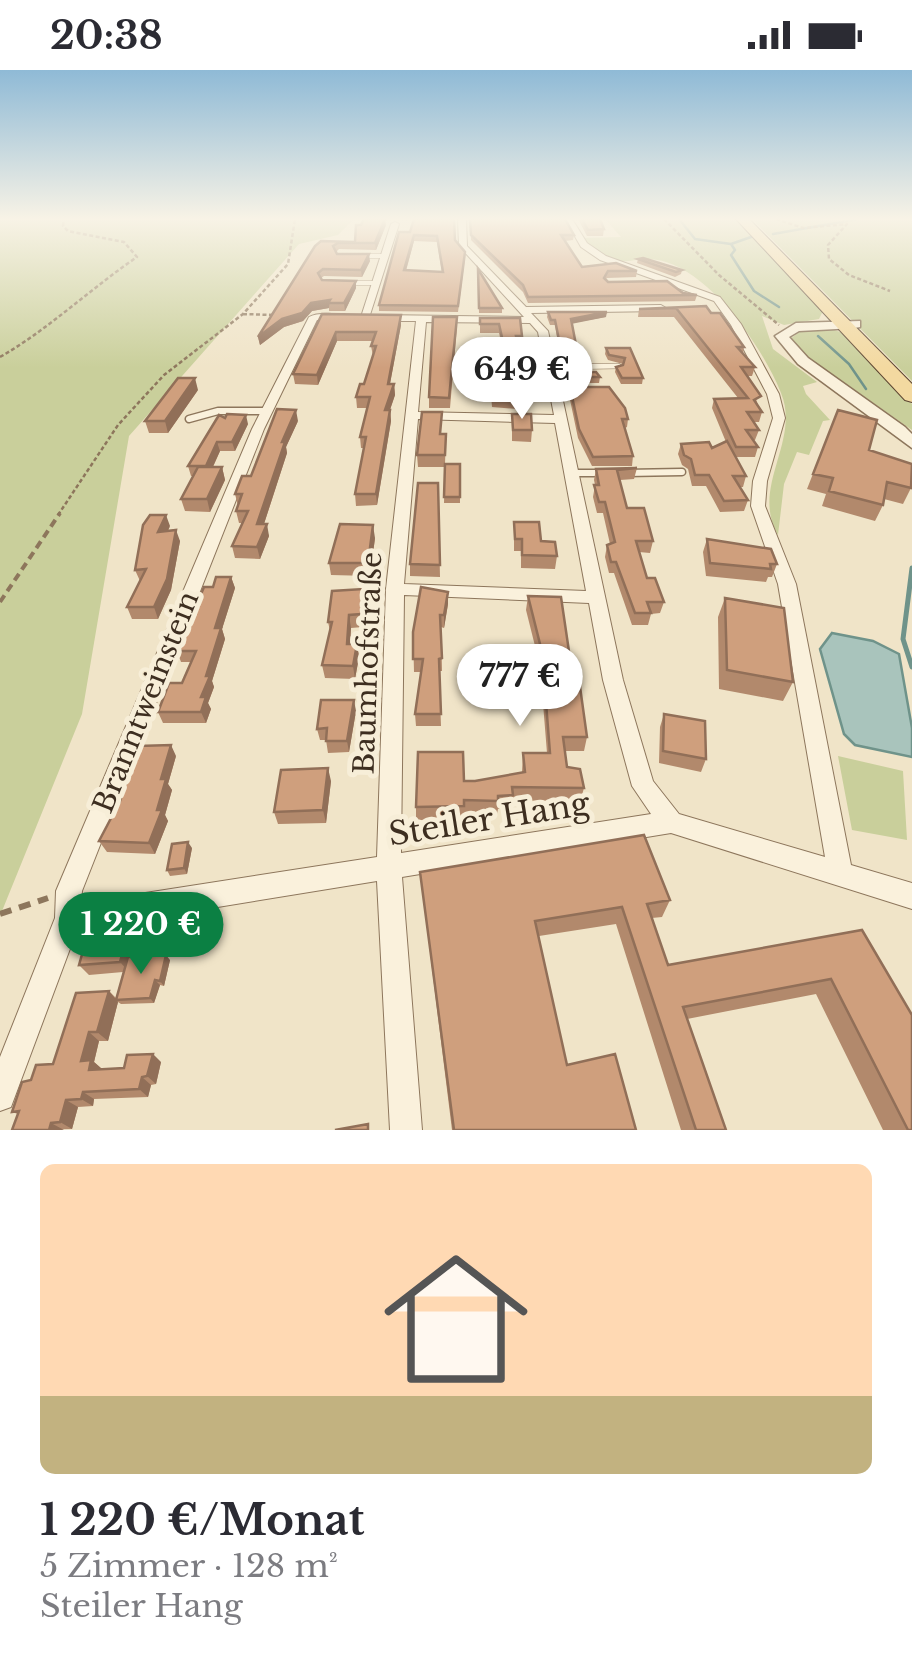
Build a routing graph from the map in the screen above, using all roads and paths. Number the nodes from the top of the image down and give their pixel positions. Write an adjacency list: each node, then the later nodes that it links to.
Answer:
1 (118, 268): 27 (path)
2 (284, 268): 18 (path)
3 (380, 268): 13 (street)
4 (485, 268): 20 (street)
5 (635, 268): 12 (street)
6 (715, 268): 21 (path)
7 (791, 268): 24 (main road)
8 (796, 268): 24 (main road)
9 (841, 268): 14 (path)
10 (341, 282): 13 (lane)
11 (639, 282): 12 (lane)
12 (670, 282): 17 (street)
13 (376, 283): 22 (street)
14 (890, 291)
15 (670, 308): 20 (street)
16 (706, 308): 17 (street)
17 (725, 308): 44 (street)
18 (243, 314): 19 (path); 41 (path)
19 (278, 315)
20 (528, 315): 23 (street); 29 (street)
21 (764, 315): 25 (path); 26 (path)
22 (364, 318): 23 (street); 32 (street, Branntweinstein)
23 (422, 319): 33 (street, Baumhofstraße)
24 (848, 324): 26 (street); 30 (main road); 31 (main road)
25 (768, 328)
26 (788, 329): 36 (street)
27 (0, 357)
28 (618, 366): 29 (lane)
29 (550, 367): 34 (street)
30 (912, 385)
31 (912, 396)
32 (267, 412): 35 (lane); 46 (street, Branntweinstein)
33 (413, 416): 34 (street); 39 (street, Baumhofstraße)
34 (561, 418): 38 (street)
35 (189, 419)
36 (912, 442)
37 (682, 472): 38 (lane)
38 (574, 473): 40 (street)
39 (395, 589): 40 (street); 43 (street, Baumhofstraße)
40 (598, 597): 42 (street)
41 (0, 602)
42 (671, 822): 43 (street, Steiler Hang); 44 (street, Steiler Hang)
43 (389, 868): 46 (street, Steiler Hang); 49 (street, Baumhofstraße)
44 (840, 873): 45 (street, Steiler Hang)
45 (912, 896)
46 (69, 904): 47 (path); 48 (street, Branntweinstein)
47 (0, 914)
48 (0, 1096)
49 (406, 1130)

